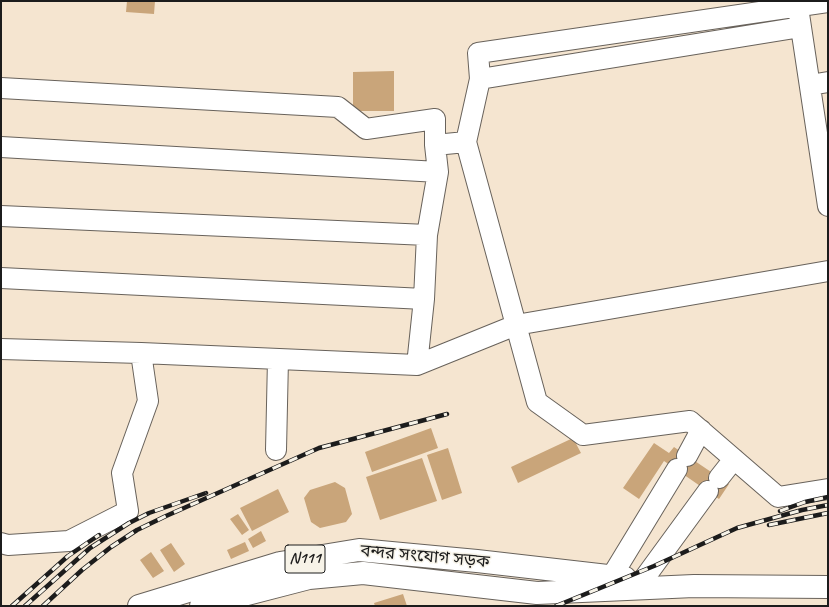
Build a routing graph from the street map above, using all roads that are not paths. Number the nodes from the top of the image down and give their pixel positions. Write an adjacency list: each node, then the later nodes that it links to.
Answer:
1 (828, 2): 2 (lane)
2 (797, 4): 3 (lane); 4 (lane)
3 (801, 27): 4 (lane); 5 (lane)
4 (480, 78): 7 (lane)
5 (819, 83): 11 (lane)
6 (1, 88): 8 (lane)
7 (466, 142): 8 (lane); 17 (lane)
8 (435, 145): 10 (lane)
9 (1, 147): 10 (lane)
10 (438, 172): 13 (lane)
11 (828, 203)
12 (1, 216): 13 (lane)
13 (427, 235): 16 (lane)
14 (828, 271): 17 (lane)
15 (1, 278): 16 (lane)
16 (424, 299): 21 (lane)
17 (516, 325): 21 (lane); 22 (lane)
18 (1, 349): 19 (lane)
19 (140, 353): 20 (lane); 26 (lane)
20 (278, 359): 21 (lane); 23 (lane)
21 (417, 365)
22 (701, 430): 24 (lane); 27 (lane)
23 (276, 450)
24 (734, 459): 25 (lane); 28 (lane)
25 (828, 489)
26 (1, 543)
27 (608, 583): 28 (highway); 30 (highway, বন্দর সংযোগ সড়ক / N111); 31 (highway, N111)
28 (643, 584): 29 (highway)
29 (828, 588)
30 (139, 606)
31 (201, 606)

